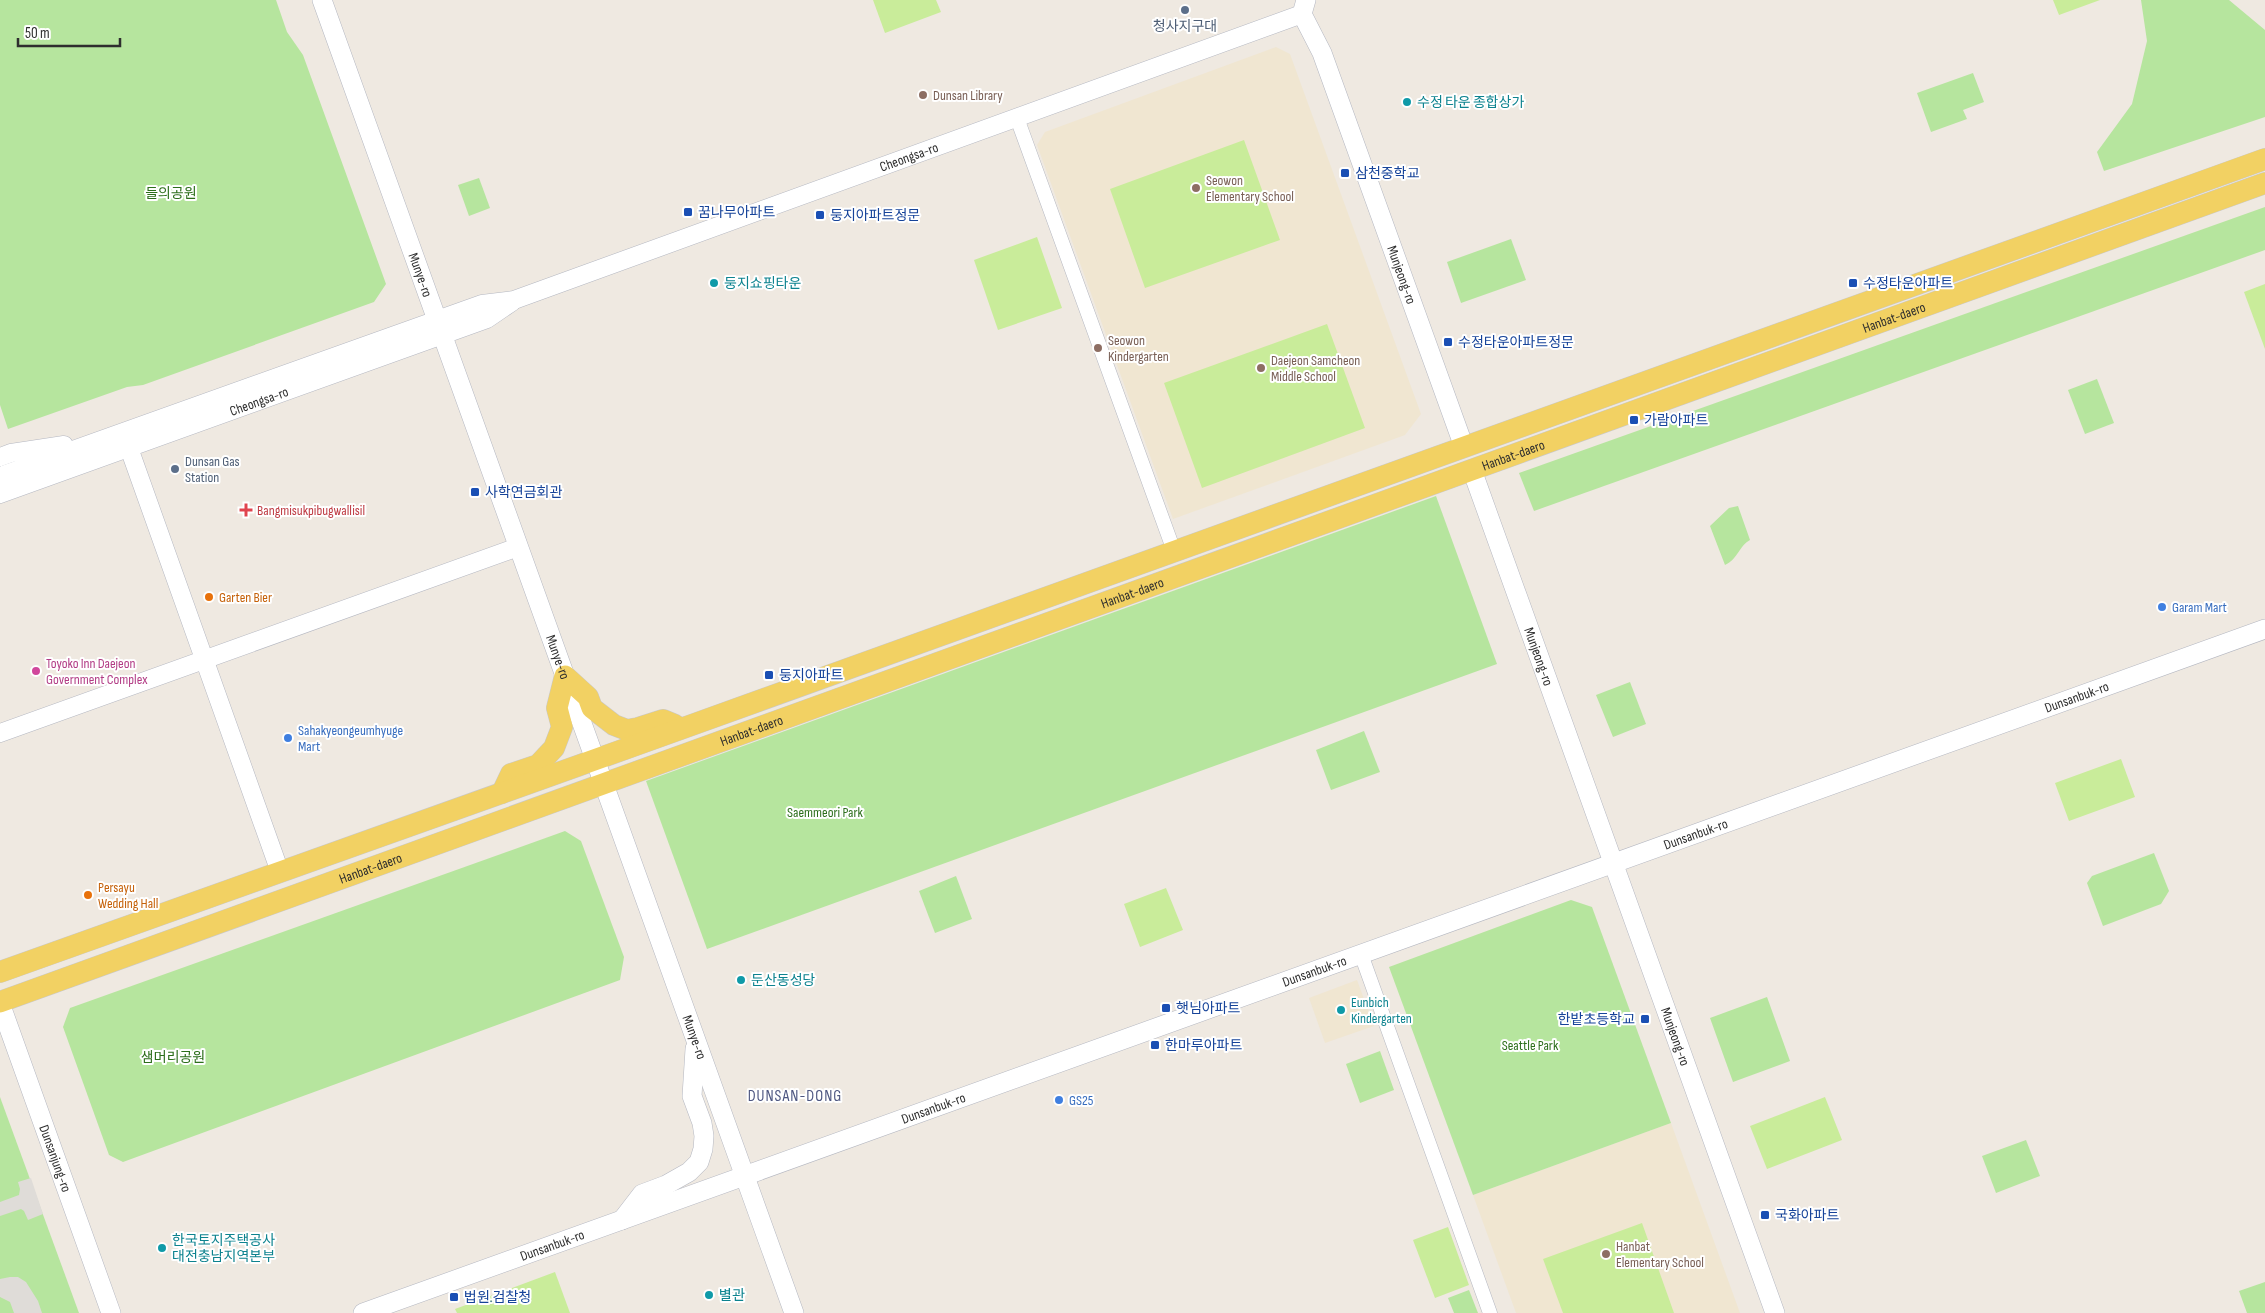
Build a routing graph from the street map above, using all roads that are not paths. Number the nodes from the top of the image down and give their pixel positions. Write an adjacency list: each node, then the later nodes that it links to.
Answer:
1 (322, 0): 6 (main road, Munye-ro)
2 (1304, 7): 3 (street, Cheongsa-ro); 7 (main road, Munjeong-ro)
3 (1017, 118): 6 (street, Cheongsa-ro); 16 (street)
4 (2265, 157): 7 (main road, Hanbat-daero)
5 (2265, 183): 11 (main road, Hanbat-daero)
6 (439, 328): 8 (street, Cheongsa-ro); 9 (street, Cheongsa-ro); 15 (main road, Munye-ro)
7 (1464, 447): 11 (street, Munjeong-ro); 16 (main road, Hanbat-daero)
8 (105, 448): 9 (street, Cheongsa-ro); 10 (street); 12 (street, Cheongsa-ro); 13 (street, Cheongsa-ro); 14 (street)
9 (129, 448): 18 (street)
10 (0, 457)
11 (1472, 470): 23 (main road, Hanbat-daero); 25 (main road, Munjeong-ro)
12 (0, 476)
13 (0, 494)
14 (0, 507)
15 (518, 547): 18 (street); 19 (main road, Munye-ro)
16 (1174, 551): 20 (main road, Hanbat-daero)
17 (2265, 629): 25 (main road, Dunsanbuk-ro)
18 (204, 660): 21 (street); 26 (street)
19 (565, 676): 20 (main road); 22 (main road, Munye-ro); 24 (main road)
20 (684, 728): 22 (main road, Hanbat-daero)
21 (0, 733)
22 (595, 760): 23 (main road, Munye-ro); 24 (main road, Hanbat-daero)
23 (604, 784): 29 (main road, Hanbat-daero); 30 (main road, Munye-ro)
24 (502, 793): 26 (main road, Hanbat-daero)
25 (1613, 863): 27 (main road, Dunsanbuk-ro); 37 (main road, Munjeong-ro)
26 (280, 872): 28 (main road, Hanbat-daero)
27 (1361, 954): 31 (main road, Dunsanbuk-ro); 36 (street)
28 (0, 972)
29 (0, 1003): 33 (main road, Dunsanjung-ro)
30 (696, 1043): 31 (main road, Munye-ro); 32 (main road)
31 (745, 1176): 32 (main road, Dunsanbuk-ro); 35 (main road, Munye-ro)
32 (622, 1220): 34 (main road, Dunsanbuk-ro)
33 (112, 1313)
34 (363, 1313)
35 (794, 1313)
36 (1490, 1313)
37 (1775, 1313)

